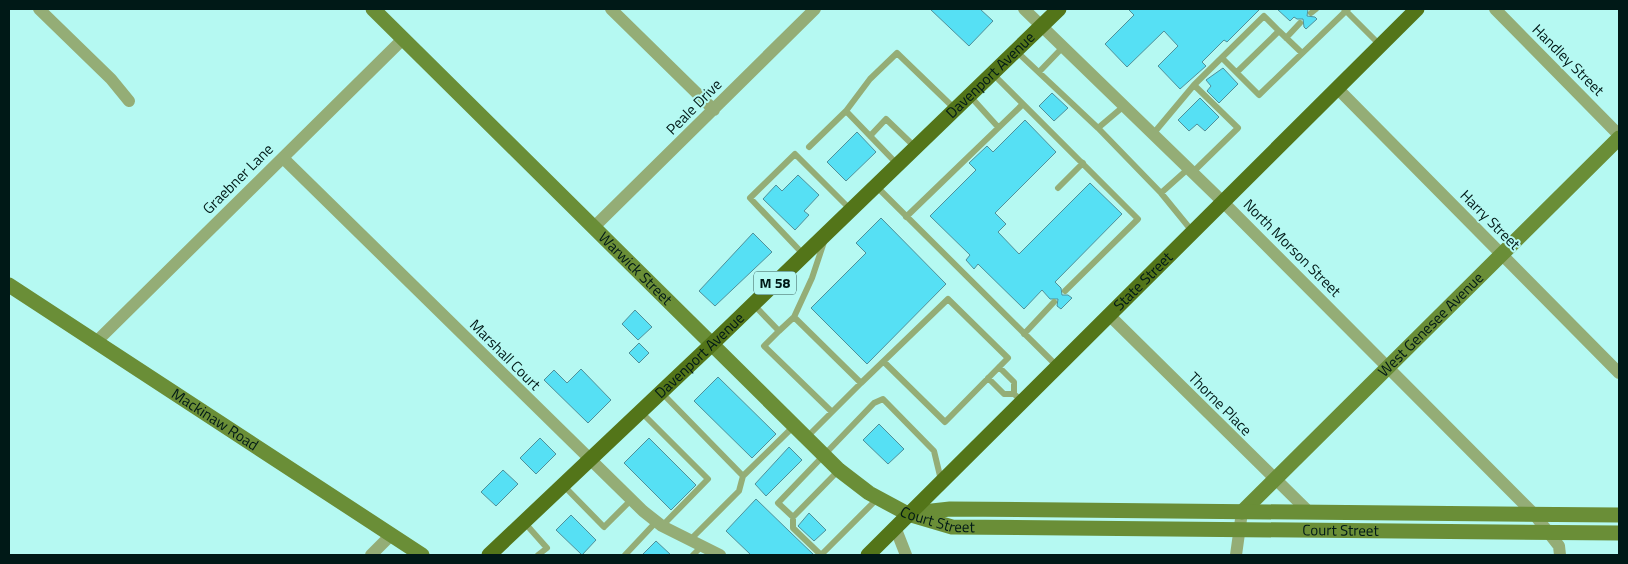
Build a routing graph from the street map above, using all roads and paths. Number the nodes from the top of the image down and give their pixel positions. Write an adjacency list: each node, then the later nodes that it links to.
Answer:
1 (39, 9): 26 (street)
2 (373, 9): 14 (main road, Warwick Street)
3 (611, 9): 29 (street)
4 (815, 9): 29 (street, Peale Drive)
5 (1024, 9): 11 (street, North Morson Street)
6 (1059, 9): 11 (main road, Davenport Avenue / M 58)
7 (1346, 9): 15 (lane); 18 (lane)
8 (1417, 9): 15 (main road, State Street)
9 (1495, 9): 36 (street, Handley Street)
10 (1300, 24): 13 (lane)
11 (1041, 26): 16 (street, North Morson Street); 17 (main road, Davenport Avenue / M 58)
12 (1279, 31): 13 (lane); 19 (lane); 21 (lane)
13 (1286, 38): 18 (lane)
14 (403, 39): 39 (street, Graebner Lane); 49 (main road, Warwick Street)
15 (1380, 45): 24 (main road, State Street)
16 (1064, 47): 20 (lane); 28 (street, North Morson Street)
17 (1016, 50): 20 (lane); 22 (main road, Davenport Avenue / M 58)
18 (1302, 53): 21 (lane)
19 (1222, 58): 21 (lane); 23 (lane)
20 (1039, 72): 33 (lane)
21 (1237, 72)
22 (992, 73): 25 (main road, Davenport Avenue / M 58); 27 (lane)
23 (1194, 85): 34 (lane); 42 (lane)
24 (1338, 89): 46 (main road, State Street); 53 (street, Harry Street)
25 (970, 96): 30 (main road, Davenport Avenue / M 58); 32 (lane)
26 (129, 101)
27 (1022, 105): 32 (lane); 40 (lane)
28 (1124, 106): 33 (lane); 34 (street, North Morson Street)
29 (714, 110): 49 (street, Peale Drive)
30 (955, 110): 31 (lane); 38 (main road, Davenport Avenue / M 58)
31 (846, 111): 35 (lane); 37 (lane)
32 (998, 127): 48 (lane)
33 (1098, 128): 45 (lane)
34 (1153, 134): 42 (street, North Morson Street)
35 (870, 136): 38 (lane); 41 (lane)
36 (1619, 136): 53 (main road, West Genesee Avenue)
37 (809, 147)
38 (916, 147): 41 (main road, Davenport Avenue / M 58)
39 (283, 158): 62 (street, Graebner Lane); 78 (street, Marshall Court)
40 (1083, 163): 44 (lane); 55 (lane)
41 (898, 165): 43 (main road, Davenport Avenue / M 58)
42 (1191, 170): 45 (lane); 46 (street, North Morson Street)
43 (876, 186): 47 (main road, Davenport Avenue / M 58); 48 (lane)
44 (1058, 188)
45 (1161, 194): 50 (lane)
46 (1224, 202): 50 (main road, State Street); 67 (street, North Morson Street)
47 (851, 210): 51 (main road, Davenport Avenue / M 58); 52 (lane)
48 (906, 217): 61 (lane)
49 (594, 226): 63 (main road, Warwick Street)
50 (1192, 232): 58 (main road, State Street)
51 (826, 233): 52 (main road, Davenport Avenue / M 58); 59 (lane)
52 (804, 255): 57 (main road, Davenport Avenue / M 58)
53 (1502, 255): 67 (main road, West Genesee Avenue); 68 (street, Harry Street)
54 (9, 285): 62 (main road, Mackinaw Road)
55 (1065, 291)
56 (1054, 302): 61 (lane)
57 (753, 304): 60 (lane); 63 (main road, Davenport Avenue / M 58)
58 (1109, 315): 65 (main road, State Street); 81 (street, Thorne Place)
59 (794, 317): 60 (lane); 70 (lane)
60 (779, 331): 74 (lane)
61 (1024, 334): 65 (lane)
62 (96, 342): 98 (main road, Mackinaw Road)
63 (712, 344): 71 (main road, Davenport Avenue / M 58); 75 (main road, Warwick Street)
64 (884, 362): 66 (lane); 69 (lane); 70 (lane)
65 (1057, 366): 72 (main road, State Street)
66 (999, 368): 69 (lane); 72 (lane)
67 (1389, 369): 81 (main road, West Genesee Avenue); 89 (street, North Morson Street)
68 (1619, 373)
69 (988, 378): 72 (lane)
70 (861, 383): 74 (lane)
71 (661, 392): 73 (main road, Davenport Avenue / M 58); 80 (lane)
72 (1018, 398): 82 (main road, State Street)
73 (640, 411): 78 (main road, Davenport Avenue / M 58); 93 (lane)
74 (832, 412): 76 (lane)
75 (794, 426): 76 (main road, Warwick Street); 80 (lane)
76 (807, 438): 77 (main road, Warwick Street)
77 (824, 456): 79 (main road, Warwick Street); 82 (lane); 91 (lane)
78 (588, 460): 83 (main road, Davenport Avenue / M 58); 85 (street, Marshall Court)
79 (839, 470): 84 (main road, Warwick Street); 91 (lane)
80 (743, 476): 99 (lane)
81 (1274, 480): 86 (main road, West Genesee Avenue); 87 (street, Thorne Place)
82 (941, 481): 88 (main road, State Street)
83 (562, 485): 85 (lane); 92 (main road, Davenport Avenue / M 58)
84 (878, 498): 88 (main road, Warwick Street); 107 (lane)
85 (631, 500): 93 (street, Marshall Court)
86 (1242, 512): 87 (main road, Court Street); 88 (main road, Court Street); 95 (street)
87 (1310, 513): 89 (main road, Court Street)
88 (908, 514): 94 (main road, State Street); 95 (main road, Court Street)
89 (1534, 514): 90 (main road, Court Street); 96 (street, North Morson Street)
90 (1619, 516)
91 (793, 517): 107 (lane)
92 (524, 522): 103 (main road, Davenport Avenue / M 58); 104 (lane)
93 (659, 524): 99 (street, Marshall Court); 105 (lane)
94 (895, 527): 108 (main road, State Street); 109 (street)
95 (1239, 530): 96 (main road, Court Street); 110 (street)
96 (1550, 533): 97 (main road, Court Street); 111 (street, North Morson Street)
97 (1619, 533)
98 (391, 535): 101 (street); 102 (main road, Mackinaw Road)
99 (689, 541): 100 (street, Marshall Court)
100 (698, 551): 106 (street, Marshall Court)
101 (371, 555)
102 (422, 555)
103 (489, 555)
104 (538, 555)
105 (625, 555)
106 (719, 555)
107 (821, 555)
108 (868, 555)
109 (906, 555)
110 (1236, 555)
111 (1560, 555)

